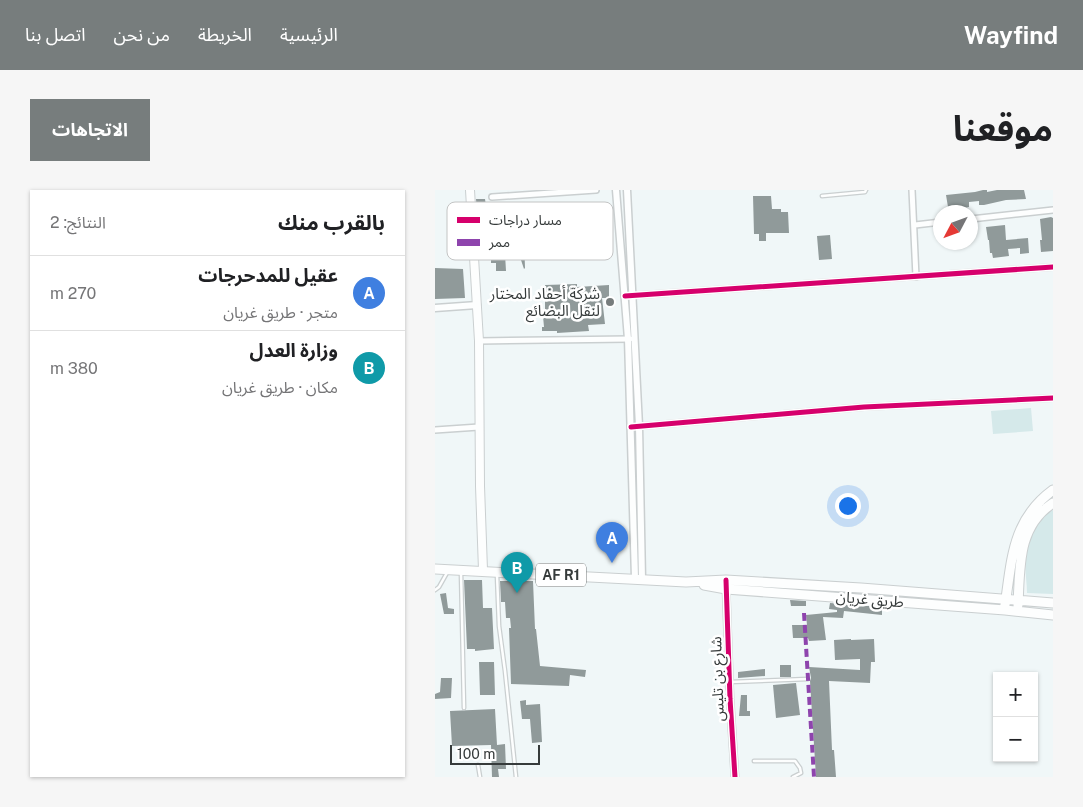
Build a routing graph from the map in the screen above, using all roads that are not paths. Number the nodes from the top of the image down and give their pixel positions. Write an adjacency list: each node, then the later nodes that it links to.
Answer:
1 (596, 190): 7 (street)
2 (616, 190): 16 (street)
3 (627, 190): 15 (street)
4 (866, 190): 6 (lane)
5 (913, 190): 11 (street)
6 (822, 196)
7 (491, 197)
8 (1053, 210): 9 (street)
9 (978, 218)
10 (933, 223): 11 (street)
11 (915, 225): 14 (street)
12 (474, 260): 17 (main road)
13 (1053, 267): 14 (street)
14 (916, 277): 15 (street)
15 (633, 295): 16 (street); 19 (street)
16 (625, 296): 19 (street)
17 (477, 305): 18 (street); 20 (main road)
18 (435, 308)
19 (632, 339): 20 (street); 22 (street); 24 (street)
20 (479, 341): 23 (main road)
21 (1053, 398): 22 (street)
22 (639, 426): 24 (street); 33 (street)
23 (479, 427): 25 (street); 31 (main road)
24 (631, 427): 33 (street)
25 (435, 430)
26 (1053, 490): 36 (highway)
27 (1053, 503): 37 (highway)
28 (435, 569): 29 (highway, طريق غريان / AF R1)
29 (449, 569): 30 (highway, طريق غريان / AF R1); 35 (lane)
30 (461, 570): 31 (highway, طريق غريان / AF R1); 44 (lane)
31 (483, 570): 32 (highway, طريق غريان / AF R1)
32 (497, 571): 33 (highway, طريق غريان / AF R1); 48 (lane)
33 (639, 579): 34 (highway, طريق غريان / AF R1)
34 (726, 585): 36 (highway, طريق غريان); 39 (highway, طريق غريان); 43 (street, شارع بن تليس)
35 (435, 590)
36 (1006, 600): 37 (highway, طريق غريان); 39 (highway)
37 (1018, 600): 38 (highway, طريق غريان); 40 (highway)
38 (1053, 604)
39 (1005, 610): 40 (highway, طريق غريان)
40 (1017, 611): 41 (highway, طريق غريان)
41 (1053, 616)
42 (808, 679): 43 (lane)
43 (730, 682): 49 (street, شارع بن تليس)
44 (465, 708)
45 (753, 761): 50 (lane)
46 (478, 765): 47 (lane)
47 (480, 777)
48 (516, 777)
49 (735, 777)
50 (793, 777)

